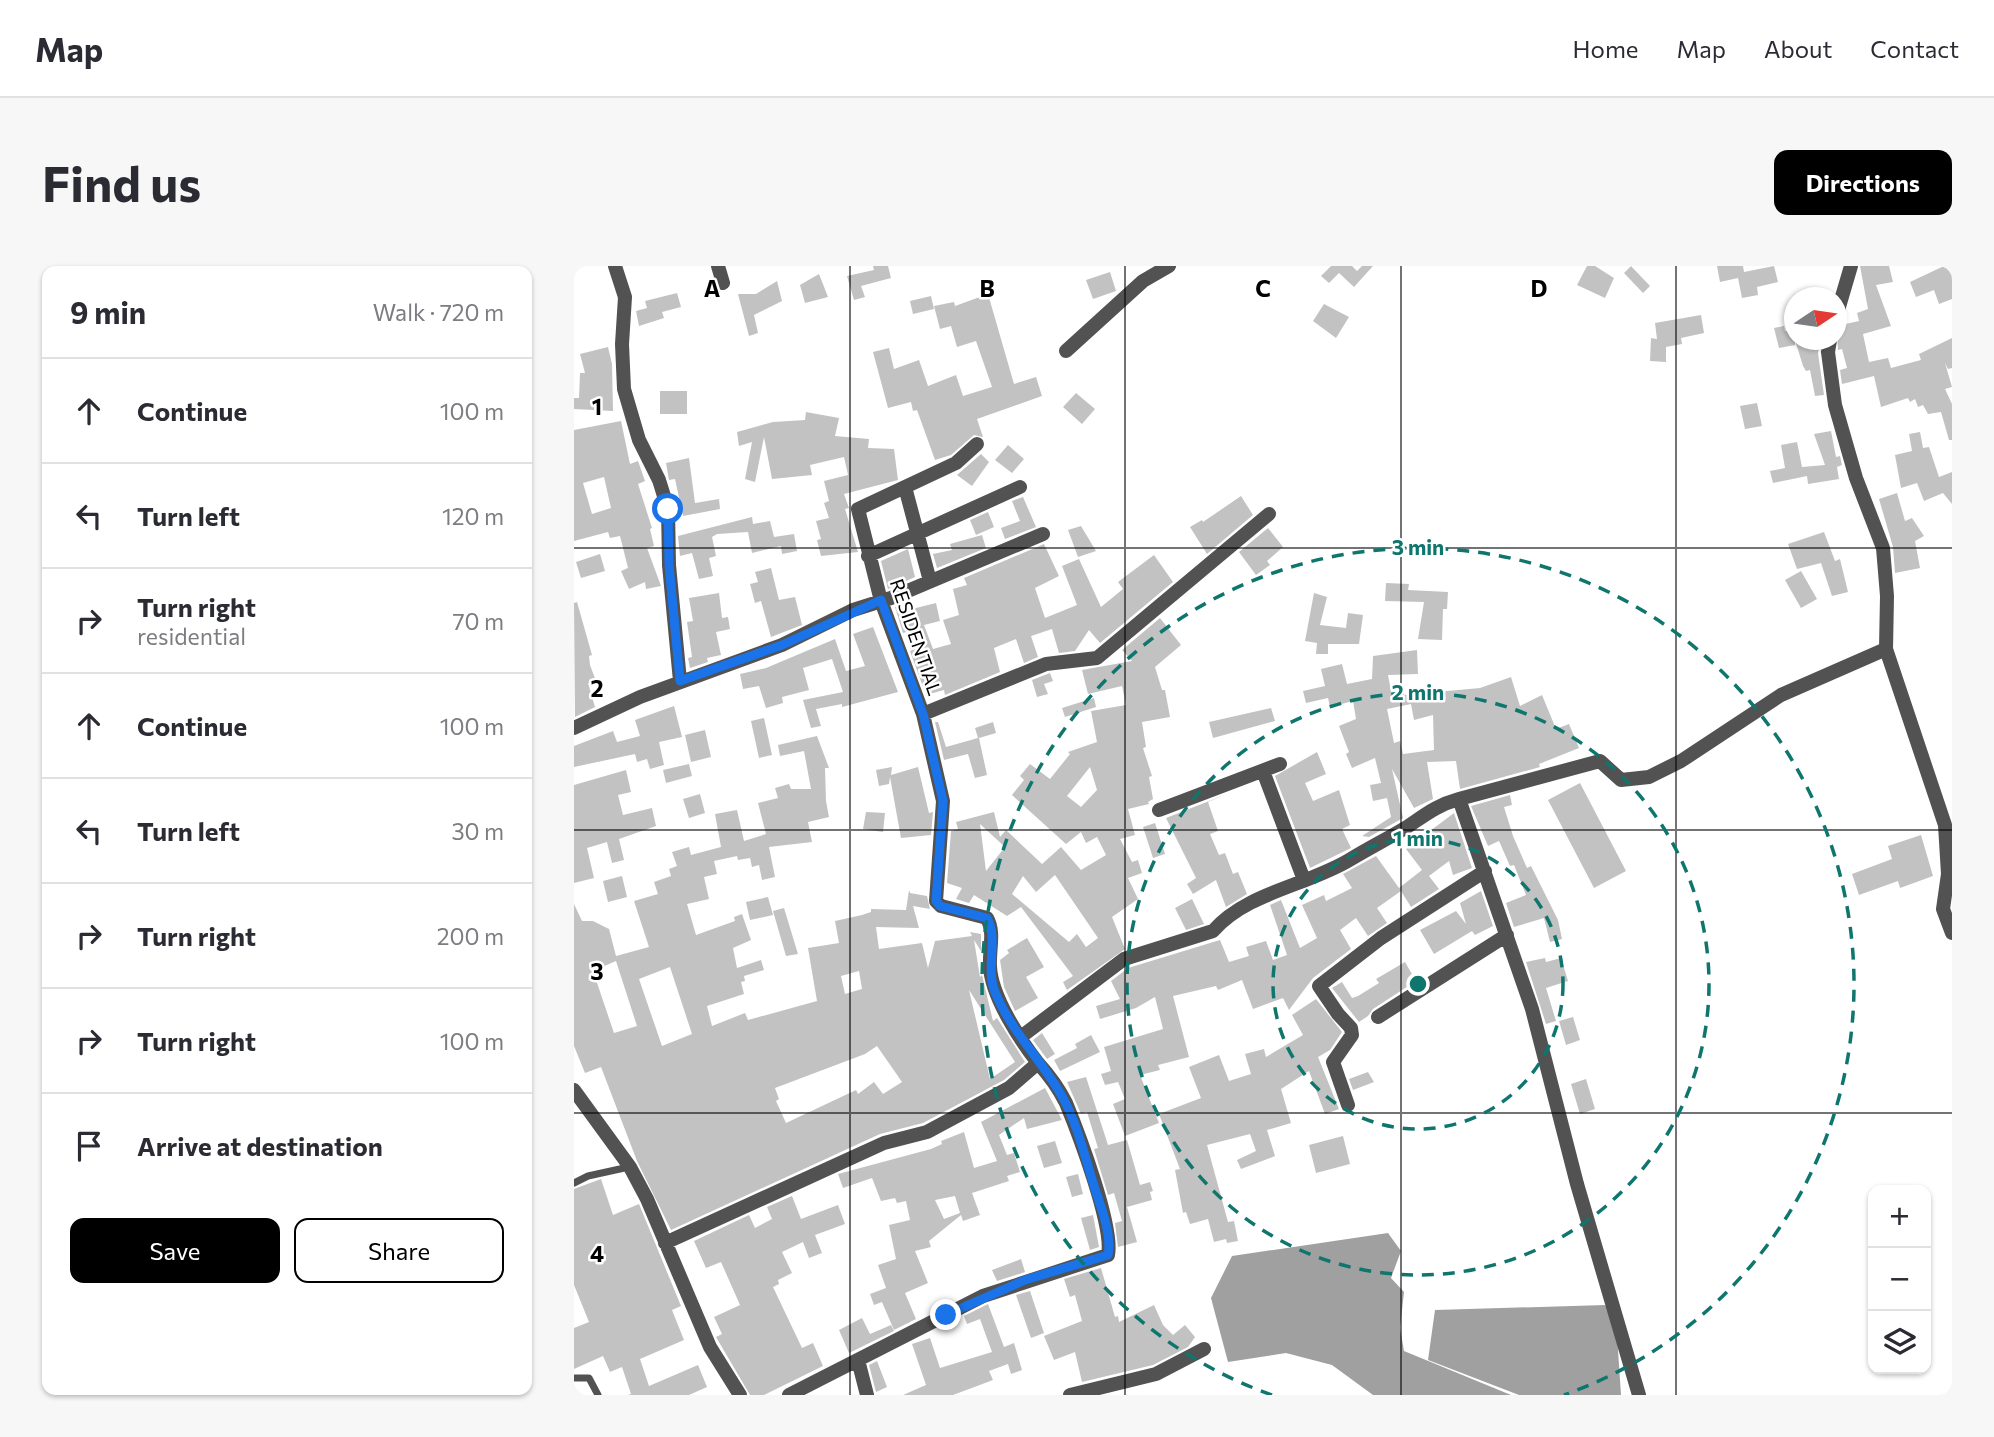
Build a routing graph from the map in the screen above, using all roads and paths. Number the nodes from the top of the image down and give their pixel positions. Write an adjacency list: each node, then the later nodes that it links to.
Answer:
1 (615, 266): 19 (street)
2 (718, 266): 5 (street)
3 (1169, 266): 8 (street)
4 (1851, 266): 6 (street)
5 (723, 283)
6 (1845, 287)
7 (1828, 350): 18 (street)
8 (1066, 351)
9 (977, 444): 11 (street)
10 (1020, 486): 13 (street)
11 (905, 487): 13 (street); 15 (street, RESIDENTIAL)
12 (1269, 514): 20 (street, RESIDENTIAL)
13 (917, 534): 15 (street); 16 (street)
14 (1043, 534): 16 (street)
15 (869, 556): 17 (street, RESIDENTIAL)
16 (930, 581): 17 (street)
17 (881, 600): 19 (street); 20 (street, RESIDENTIAL)
18 (1886, 649): 24 (street); 28 (street)
19 (680, 681): 21 (street)
20 (923, 714): 31 (street)
21 (574, 728)
22 (1280, 764): 23 (street)
23 (1263, 771): 25 (street); 27 (street)
24 (1459, 799): 26 (street); 27 (street)
25 (1159, 810)
26 (1485, 871): 29 (street); 34 (street)
27 (1304, 880): 31 (street)
28 (1952, 933)
29 (1507, 935): 30 (street); 46 (street)
30 (1378, 1017)
31 (1022, 1036): 32 (street)
32 (1038, 1063): 37 (street); 39 (street)
33 (574, 1090): 35 (street)
34 (1348, 1105)
35 (630, 1167): 36 (lane); 37 (street)
36 (574, 1183)
37 (665, 1243): 42 (street)
38 (1204, 1349): 45 (street)
39 (858, 1360): 43 (street); 44 (street)
40 (574, 1377): 41 (lane)
41 (598, 1395)
42 (740, 1395)
43 (789, 1395)
44 (867, 1395)
45 (1070, 1395)
46 (1639, 1395)

